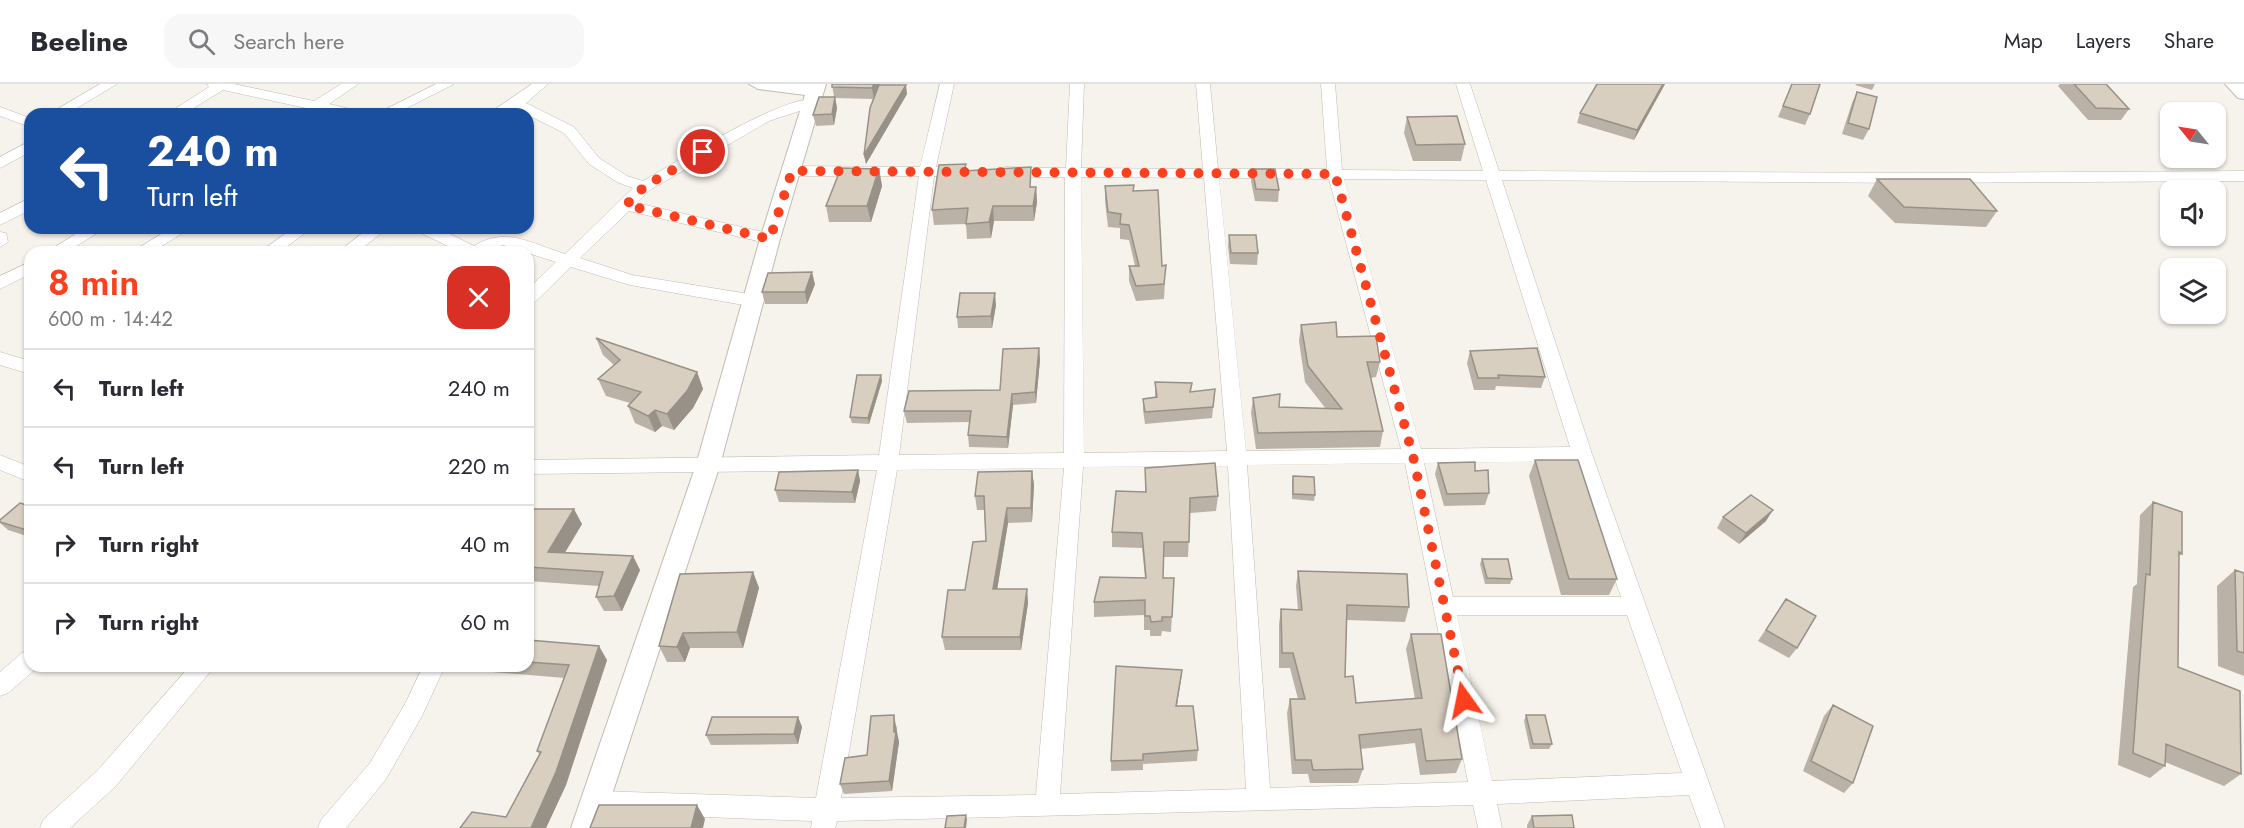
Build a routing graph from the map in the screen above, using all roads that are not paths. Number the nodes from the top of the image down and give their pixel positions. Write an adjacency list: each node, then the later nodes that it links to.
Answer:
1 (110, 84): 17 (street)
2 (351, 84): 16 (street)
3 (447, 84): 21 (street)
4 (541, 84): 15 (street)
5 (758, 84): 13 (street)
6 (947, 84): 30 (street)
7 (1077, 84): 31 (street)
8 (1203, 84): 32 (street)
9 (1328, 84): 33 (street)
10 (1463, 84): 34 (street)
11 (2234, 84): 14 (street)
12 (217, 85): 16 (street); 18 (street)
13 (814, 93): 29 (street); 36 (street)
14 (2244, 94)
15 (516, 103): 22 (street); 23 (street)
16 (316, 106): 19 (street); 20 (street)
17 (67, 108)
18 (183, 108)
19 (312, 108)
20 (329, 108)
21 (395, 108)
22 (506, 108)
23 (525, 108)
24 (0, 111): 26 (street)
25 (534, 113): 36 (street)
26 (24, 121)
27 (24, 149): 28 (street)
28 (0, 163)
29 (792, 171): 30 (street); 46 (street)
30 (927, 171): 31 (street); 68 (street)
31 (1073, 172): 32 (street); 66 (street)
32 (1212, 173): 33 (street); 65 (street)
33 (1335, 174): 34 (street); 64 (street)
34 (1492, 174): 35 (street); 63 (street)
35 (2244, 176)
36 (644, 187): 37 (street)
37 (626, 205): 46 (street); 56 (street)
38 (24, 206): 39 (street)
39 (0, 220)
40 (86, 234): 48 (street)
41 (172, 234): 49 (street)
42 (295, 234): 50 (street)
43 (372, 234): 51 (street)
44 (438, 234): 52 (street)
45 (0, 237): 47 (street)
46 (770, 239): 60 (street)
47 (0, 242)
48 (66, 246)
49 (151, 246)
50 (277, 246)
51 (354, 246)
52 (462, 246)
53 (485, 246): 54 (street)
54 (524, 246)
55 (534, 249): 56 (street)
56 (567, 259): 59 (street); 60 (street)
57 (24, 270): 58 (street)
58 (0, 282)
59 (534, 293)
60 (755, 301): 69 (street)
61 (0, 358): 62 (street)
62 (24, 366)
63 (1582, 454): 64 (street); 73 (street)
64 (1413, 456): 65 (street); 72 (street)
65 (1237, 458): 66 (street); 80 (street)
66 (1074, 460): 68 (street); 82 (street)
67 (0, 462): 71 (street)
68 (888, 463): 69 (street); 83 (street)
69 (708, 465): 70 (street); 81 (street)
70 (534, 467)
71 (24, 472)
72 (1444, 606): 73 (street); 79 (street)
73 (1635, 606): 78 (street)
74 (24, 664): 77 (street)
75 (199, 672): 84 (street)
76 (431, 672): 85 (street)
77 (4, 678)
78 (1697, 783): 79 (street); 88 (street)
79 (1483, 793): 80 (street); 87 (street)
80 (1259, 799): 82 (street)
81 (597, 802): 83 (street); 86 (street)
82 (1047, 806): 83 (street)
83 (824, 819)
84 (52, 828)
85 (330, 828)
86 (586, 828)
87 (1490, 828)
88 (1713, 828)

